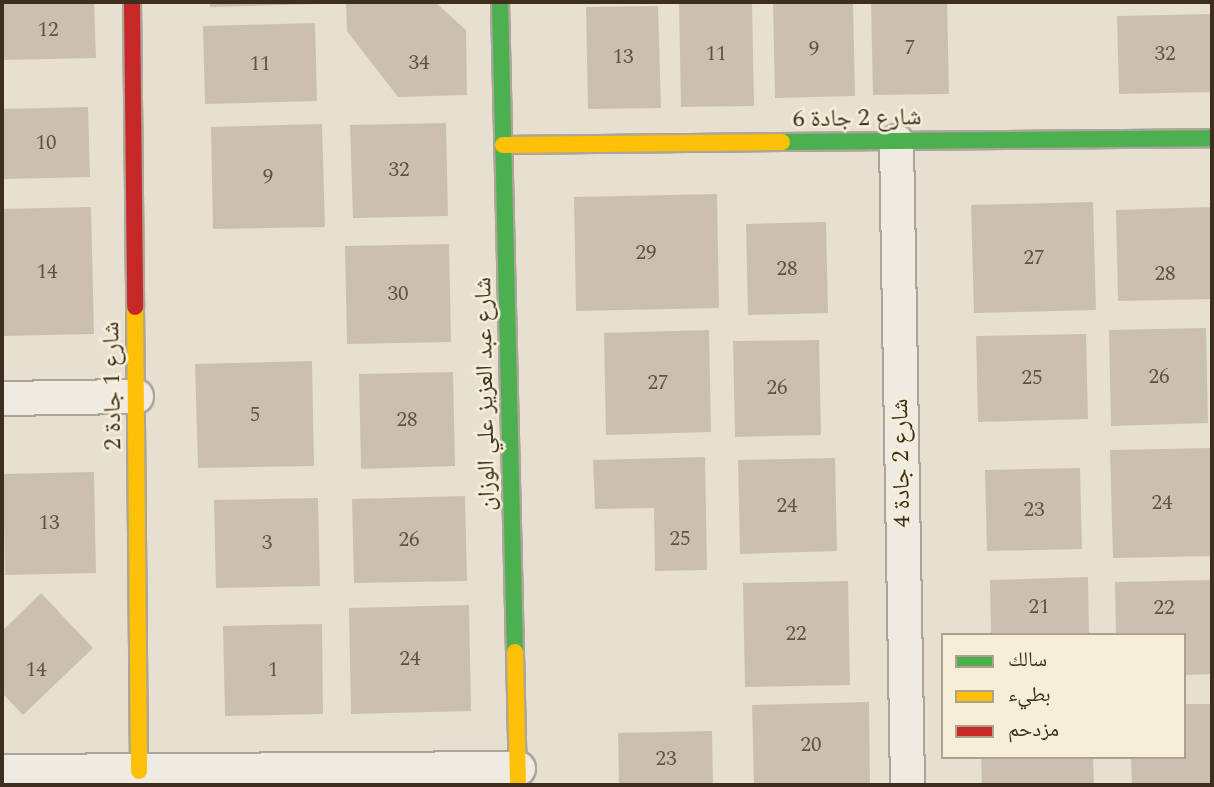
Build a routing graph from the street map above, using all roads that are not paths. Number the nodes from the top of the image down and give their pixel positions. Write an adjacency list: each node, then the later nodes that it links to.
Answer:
1 (132, 2): 6 (street, شارع 1 جادة 2)
2 (499, 2): 5 (street, شارع عبد العزيز علي الوزان)
3 (1212, 138): 4 (street, شارع 2 جادة 6)
4 (896, 141): 5 (street, شارع 2 جادة 6); 11 (street, شارع 2 جادة 4)
5 (503, 145): 10 (street, شارع عبد العزيز علي الوزان)
6 (136, 396): 7 (street); 8 (street, شارع 1 جادة 2)
7 (2, 398)
8 (139, 771): 9 (street); 10 (street)
9 (2, 772)
10 (518, 777)
11 (908, 785)

